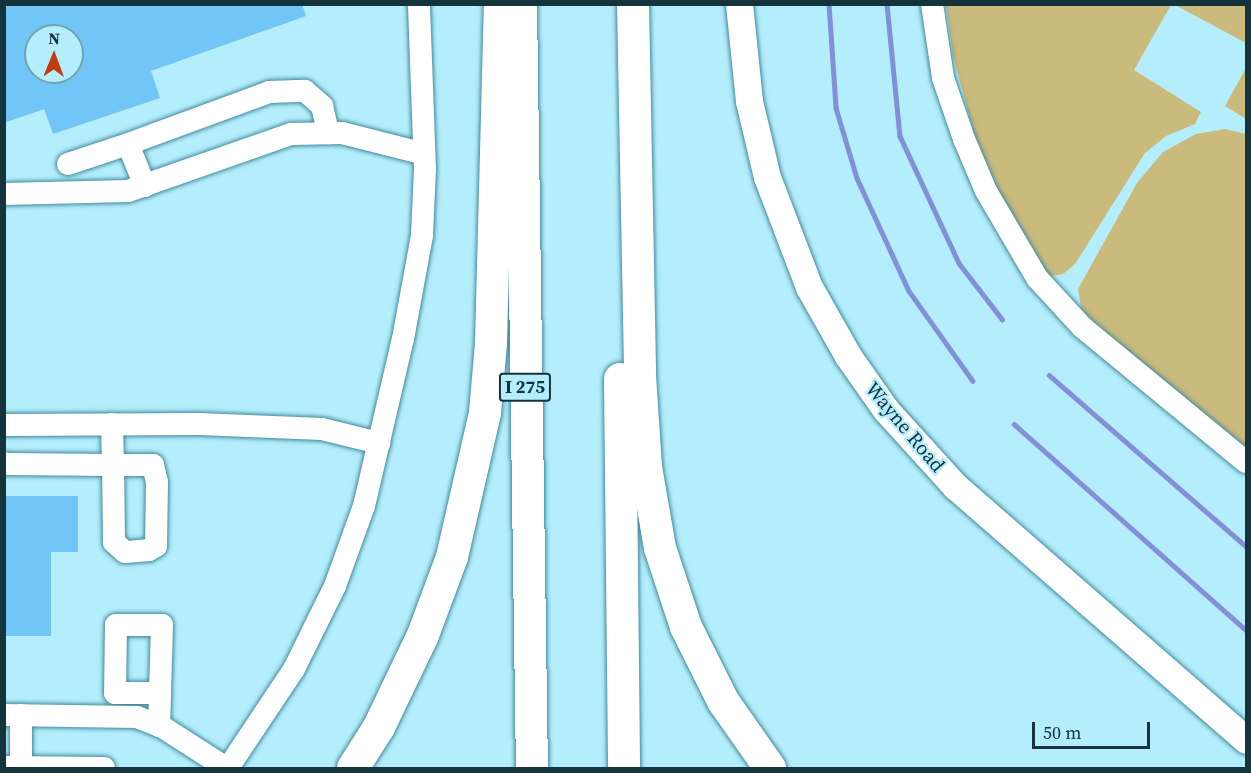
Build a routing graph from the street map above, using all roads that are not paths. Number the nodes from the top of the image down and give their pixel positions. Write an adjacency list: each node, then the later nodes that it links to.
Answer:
1 (419, 4): 10 (lane)
2 (500, 4): 26 (highway)
3 (521, 4): 27 (highway, I 275)
4 (616, 4): 28 (highway)
5 (633, 4): 29 (highway)
6 (739, 4): 22 (main road, Wayne Road)
7 (932, 4): 17 (lane)
8 (327, 133): 9 (lane); 10 (lane); 12 (lane)
9 (128, 144): 11 (lane); 12 (lane)
10 (421, 153): 16 (lane)
11 (68, 164)
12 (145, 186): 13 (lane)
13 (4, 194)
14 (112, 424): 15 (lane); 16 (lane); 18 (lane)
15 (4, 425)
16 (379, 443): 25 (lane)
17 (1246, 462)
18 (4, 463)
19 (160, 693): 21 (lane)
20 (13, 715): 21 (lane); 23 (lane)
21 (159, 726): 25 (lane)
22 (1246, 740)
23 (15, 767): 24 (lane)
24 (104, 768)
25 (227, 768)
26 (353, 768)
27 (532, 768)
28 (624, 768)
29 (770, 768)

